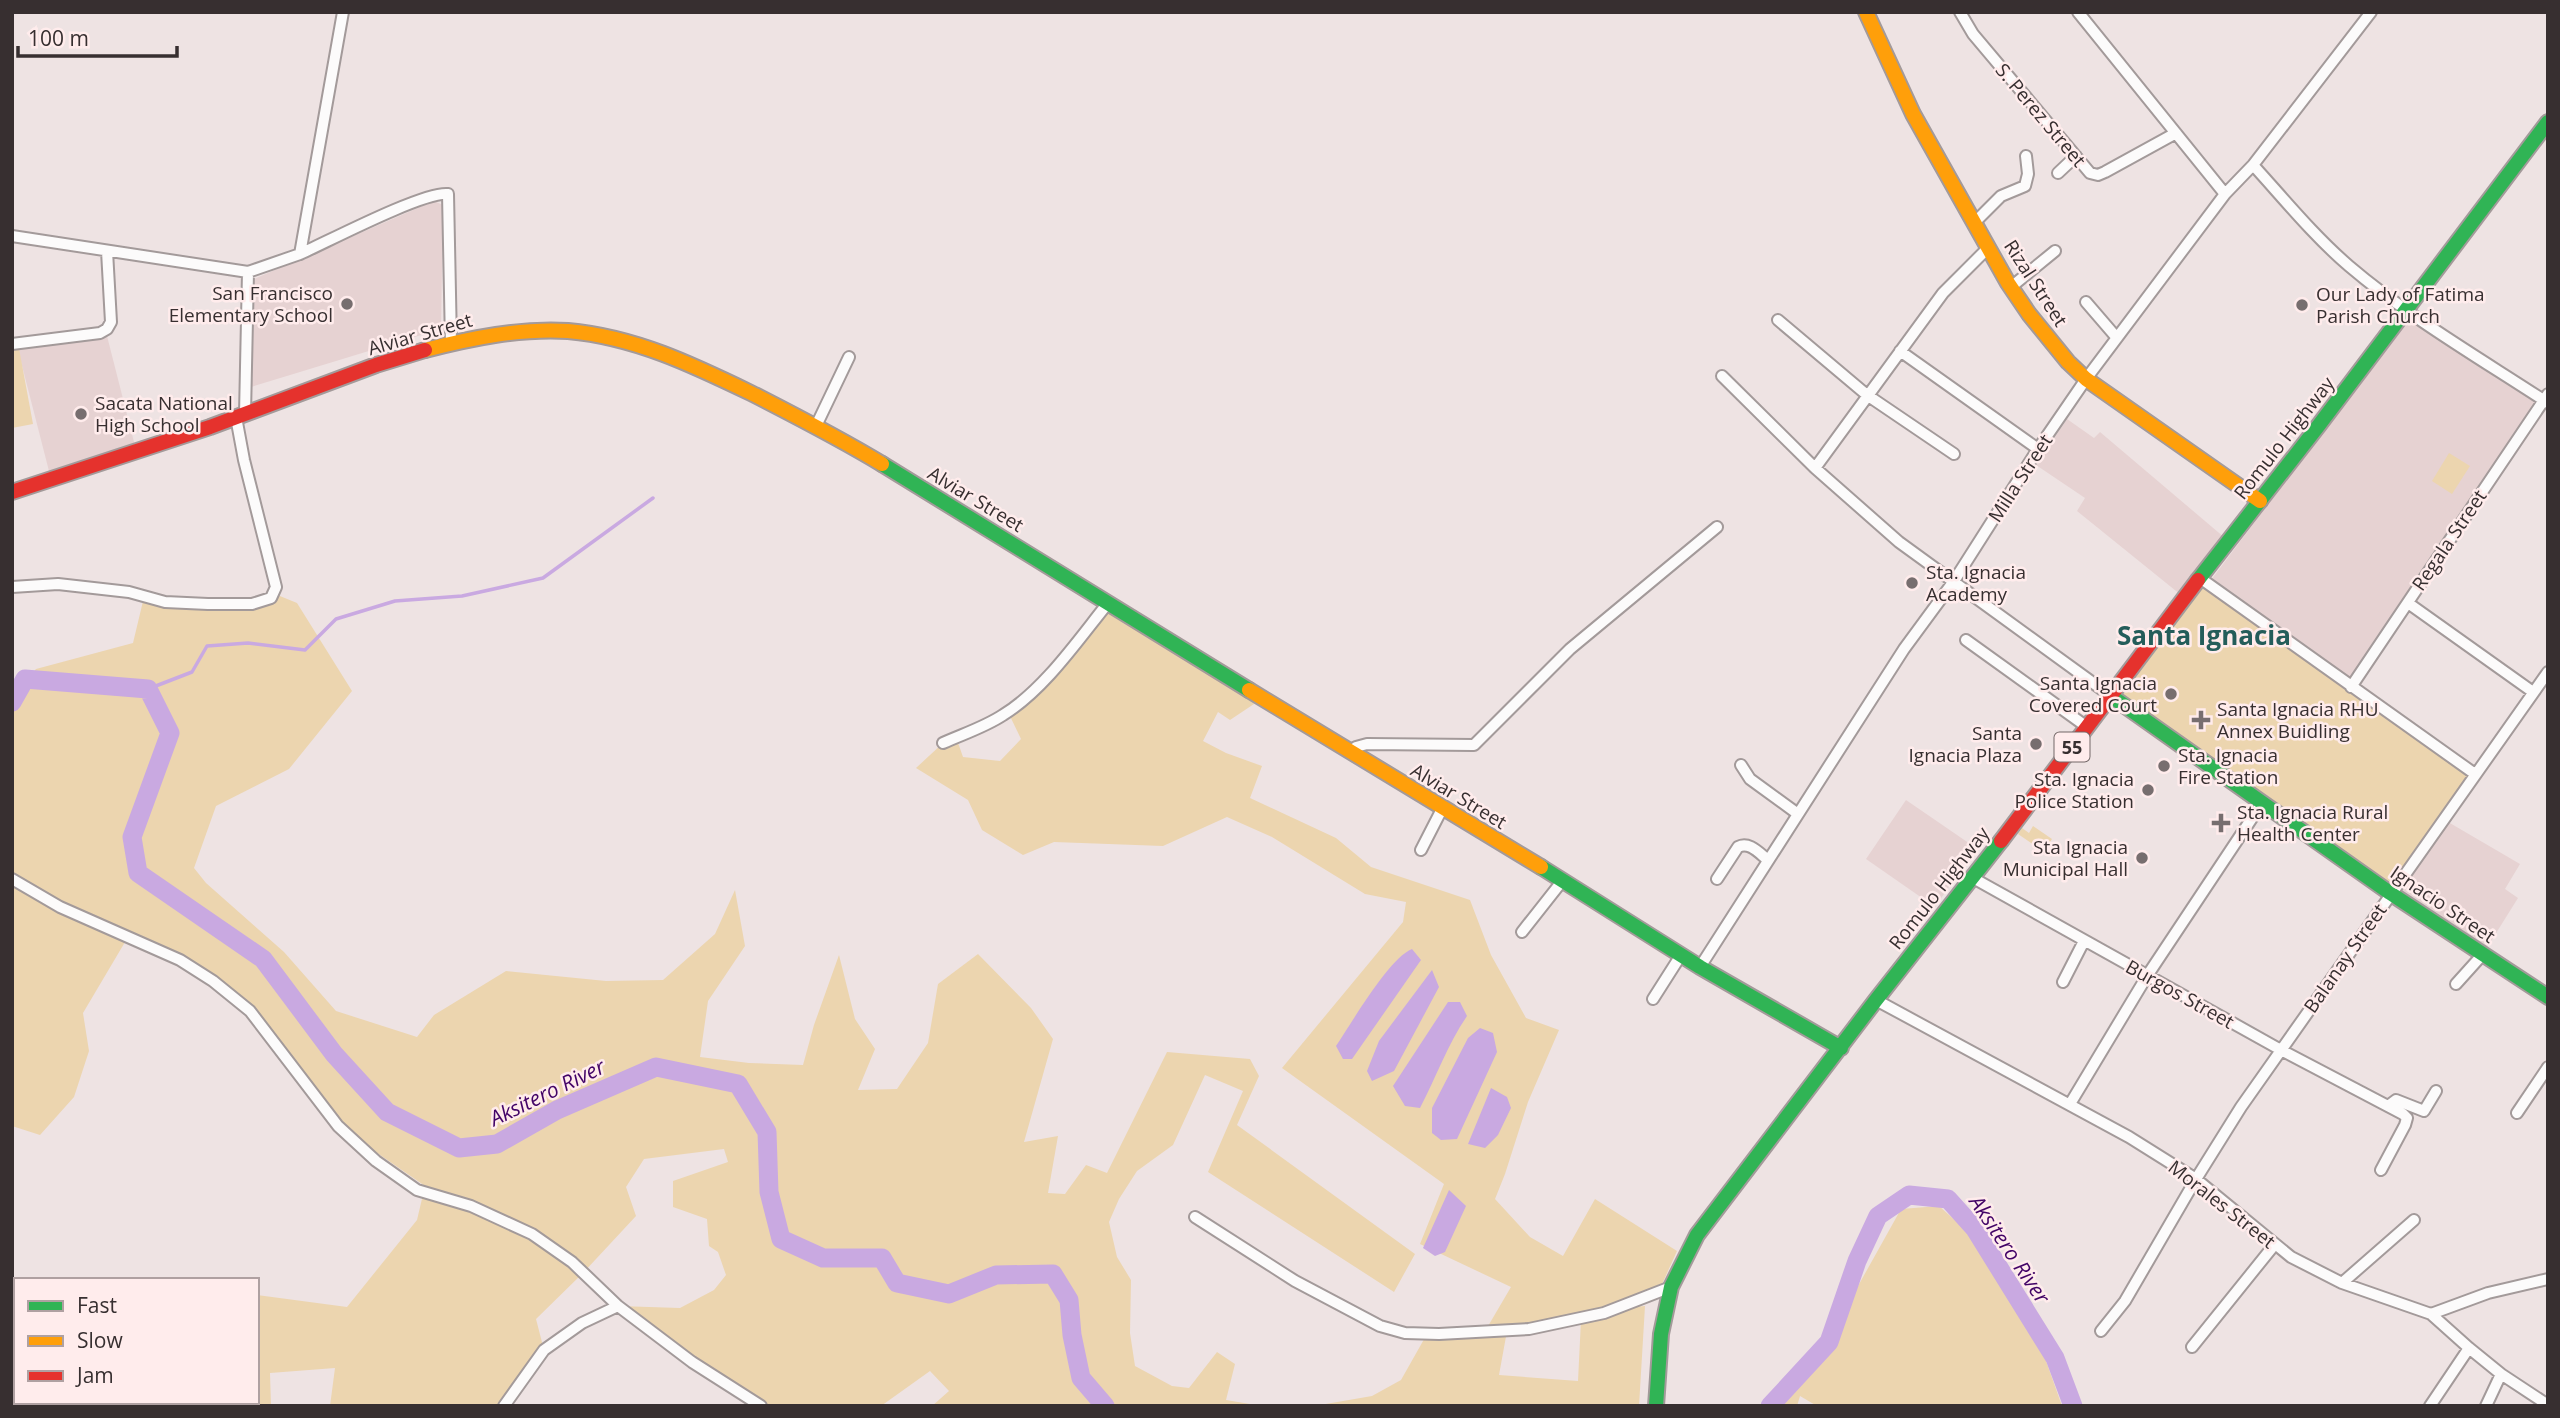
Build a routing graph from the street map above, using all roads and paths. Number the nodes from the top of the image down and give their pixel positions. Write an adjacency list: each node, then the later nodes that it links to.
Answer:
1 (343, 12): 18 (street)
2 (1866, 12): 13 (main road, Rizal Street)
3 (1960, 12): 9 (street, S. Perez Street)
4 (2078, 12): 7 (street)
5 (2371, 12): 10 (street, Milla Street)
6 (2548, 122): 22 (main road, Romulo Highway / 55)
7 (2175, 133): 9 (street, S. Perez Street); 12 (street)
8 (2026, 156): 13 (street)
9 (2076, 156): 11 (street)
10 (2253, 165): 12 (street, Milla Street); 22 (street)
11 (2057, 173)
12 (2225, 194): 24 (street, Milla Street)
13 (1975, 222): 15 (main road, Rizal Street)
14 (12, 236): 16 (street)
15 (1989, 247): 20 (main road, Rizal Street); 27 (street)
16 (107, 251): 19 (street); 26 (street)
17 (2054, 251): 20 (street)
18 (300, 254): 19 (street); 25 (street)
19 (248, 272): 33 (street)
20 (2011, 287): 30 (main road, Rizal Street)
21 (2086, 302): 24 (street)
22 (2406, 310): 32 (street); 39 (main road, Romulo Highway / 55)
23 (1777, 320): 31 (street)
24 (2118, 338): 30 (street, Milla Street)
25 (451, 343): 33 (main road, Alviar Street); 34 (main road, Alviar Street)
26 (12, 344)
27 (1900, 351): 31 (street); 35 (street)
28 (849, 357): 34 (street)
29 (1722, 376): 37 (street)
30 (2087, 379): 35 (street, Milla Street); 39 (main road, Rizal Street)
31 (1867, 395): 36 (street); 37 (street)
32 (2546, 399): 45 (street, Regala Street)
33 (241, 416): 38 (main road, Alviar Street); 43 (street)
34 (816, 426): 44 (main road, Alviar Street)
35 (2038, 449): 42 (street, Milla Street)
36 (1954, 454)
37 (1815, 468): 42 (street)
38 (12, 492)
39 (2260, 501): 41 (main road, Romulo Highway / 55)
40 (1717, 527): 53 (street)
41 (2200, 578): 48 (street); 50 (main road, Romulo Highway / 55)
42 (1954, 581): 50 (street); 58 (street, Milla Street)
43 (12, 587)
44 (1108, 603): 52 (street); 53 (main road, Alviar Street)
45 (2408, 603): 48 (street, Regala Street); 49 (street)
46 (1966, 640): 51 (street)
47 (2548, 672): 49 (street, Balanay Street)
48 (2351, 687): 55 (street)
49 (2533, 692): 55 (street, Balanay Street)
50 (2111, 696): 51 (main road, Romulo Highway / 55); 56 (main road, Ignacio Street)
51 (2087, 727): 61 (main road, Romulo Highway / 55)
52 (943, 743)
53 (1349, 752): 57 (main road, Alviar Street)
54 (1741, 765): 58 (street)
55 (2475, 774): 65 (street, Balanay Street)
56 (2262, 803): 65 (main road, Ignacio Street); 71 (street)
57 (1442, 809): 59 (street); 64 (main road, Alviar Street)
58 (1798, 814): 60 (street, Milla Street)
59 (1421, 850)
60 (1768, 860): 63 (street); 70 (street, Milla Street)
61 (1973, 878): 67 (street, Burgos Street); 76 (main road, Romulo Highway / 55)
62 (12, 879): 92 (street)
63 (1717, 879)
64 (1563, 880): 66 (street); 69 (main road, Alviar Street)
65 (2390, 893): 68 (main road, Ignacio Street); 78 (street, Balanay Street)
66 (1522, 932)
67 (2084, 941): 71 (street, Burgos Street); 72 (street)
68 (2483, 954): 73 (street); 74 (main road, Ignacio Street)
69 (1681, 955): 70 (main road, Alviar Street); 75 (street)
70 (1700, 967): 77 (main road, Alviar Street)
71 (2147, 976): 78 (street, Burgos Street); 81 (street)
72 (2063, 982)
73 (2456, 984)
74 (2548, 998)
75 (1653, 999)
76 (1876, 1000): 77 (main road, Romulo Highway / 55); 81 (street, Morales Street)
77 (1841, 1048): 91 (main road, Romulo Highway / 55)
78 (2281, 1050): 82 (street, Burgos Street); 85 (street, Balanay Street)
79 (2548, 1067): 83 (street)
80 (2436, 1091): 82 (street)
81 (2070, 1104): 85 (street, Morales Street)
82 (2388, 1106): 84 (street)
83 (2517, 1112)
84 (2381, 1170)
85 (2196, 1178): 88 (street, Morales Street); 94 (street, Balanay Street)
86 (1195, 1217): 91 (street)
87 (2414, 1220): 90 (street)
88 (2275, 1244): 90 (street, Morales Street); 95 (street)
89 (2548, 1279): 93 (street)
90 (2342, 1283): 93 (street, Morales Street)
91 (1671, 1287): 98 (main road, Romulo Highway / 55)
92 (618, 1306): 100 (street); 101 (street)
93 (2431, 1314): 96 (street)
94 (2101, 1331)
95 (2192, 1347)
96 (2469, 1348): 97 (street); 102 (street)
97 (2501, 1374): 99 (street); 103 (street)
98 (1656, 1401)
99 (2548, 1405)
100 (504, 1406)
101 (761, 1406)
102 (2430, 1406)
103 (2486, 1406)

